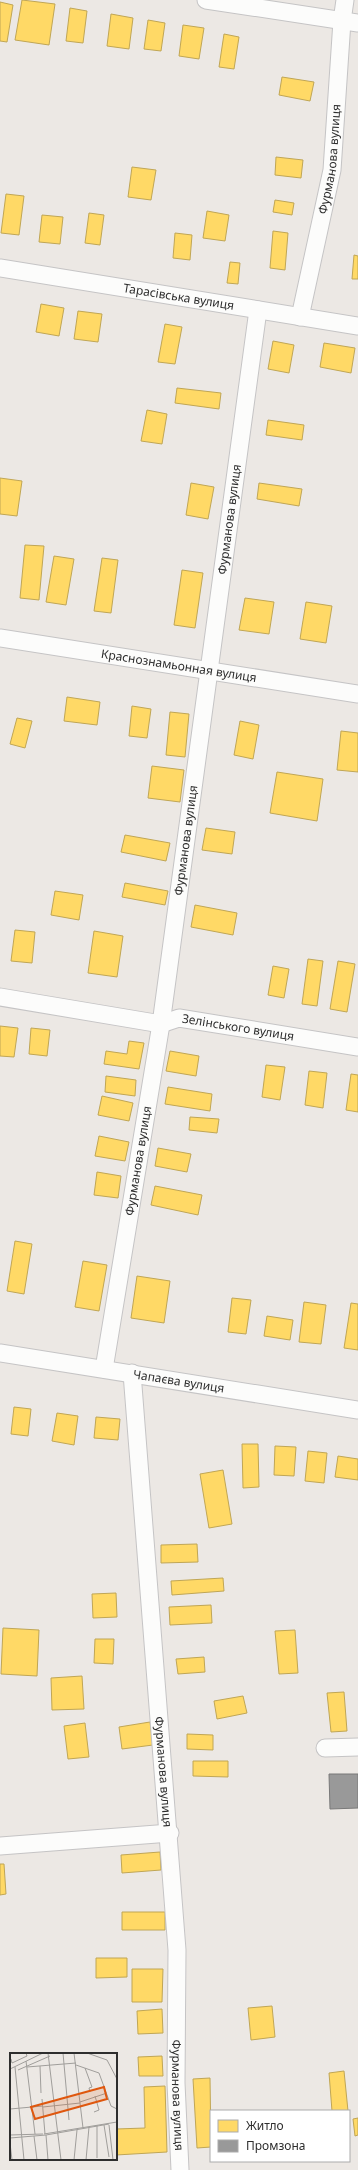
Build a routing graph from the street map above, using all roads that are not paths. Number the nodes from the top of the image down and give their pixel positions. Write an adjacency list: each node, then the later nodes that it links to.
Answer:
1 (206, 0): 3 (street)
2 (345, 0): 3 (street, Фурманова вулиця)
3 (350, 22): 6 (street, Фурманова вулиця)
4 (0, 268): 5 (street, Тарасівська вулиця)
5 (258, 310): 6 (street, Тарасівська вулиця); 9 (street, Фурманова вулиця)
6 (300, 317): 7 (street, Тарасівська вулиця)
7 (358, 326)
8 (0, 638): 9 (street, Краснознамьонная вулиця)
9 (208, 669): 10 (street, Краснознамьонная вулиця); 12 (street, Фурманова вулиця)
10 (358, 694)
11 (0, 997): 12 (street, Зелінського вулиця)
12 (161, 1024): 13 (street, Зелінського вулиця); 15 (street, Фурманова вулиця)
13 (358, 1047)
14 (0, 1353): 15 (street, Чапаєва вулиця)
15 (104, 1369): 16 (street, Чапаєва вулиця)
16 (132, 1373): 17 (street, Чапаєва вулиця); 20 (street, Фурманова вулиця)
17 (358, 1410)
18 (358, 1747): 19 (street)
19 (325, 1748)
20 (170, 1833): 21 (street); 22 (street, Фурманова вулиця)
21 (0, 1846)
22 (180, 2170)

